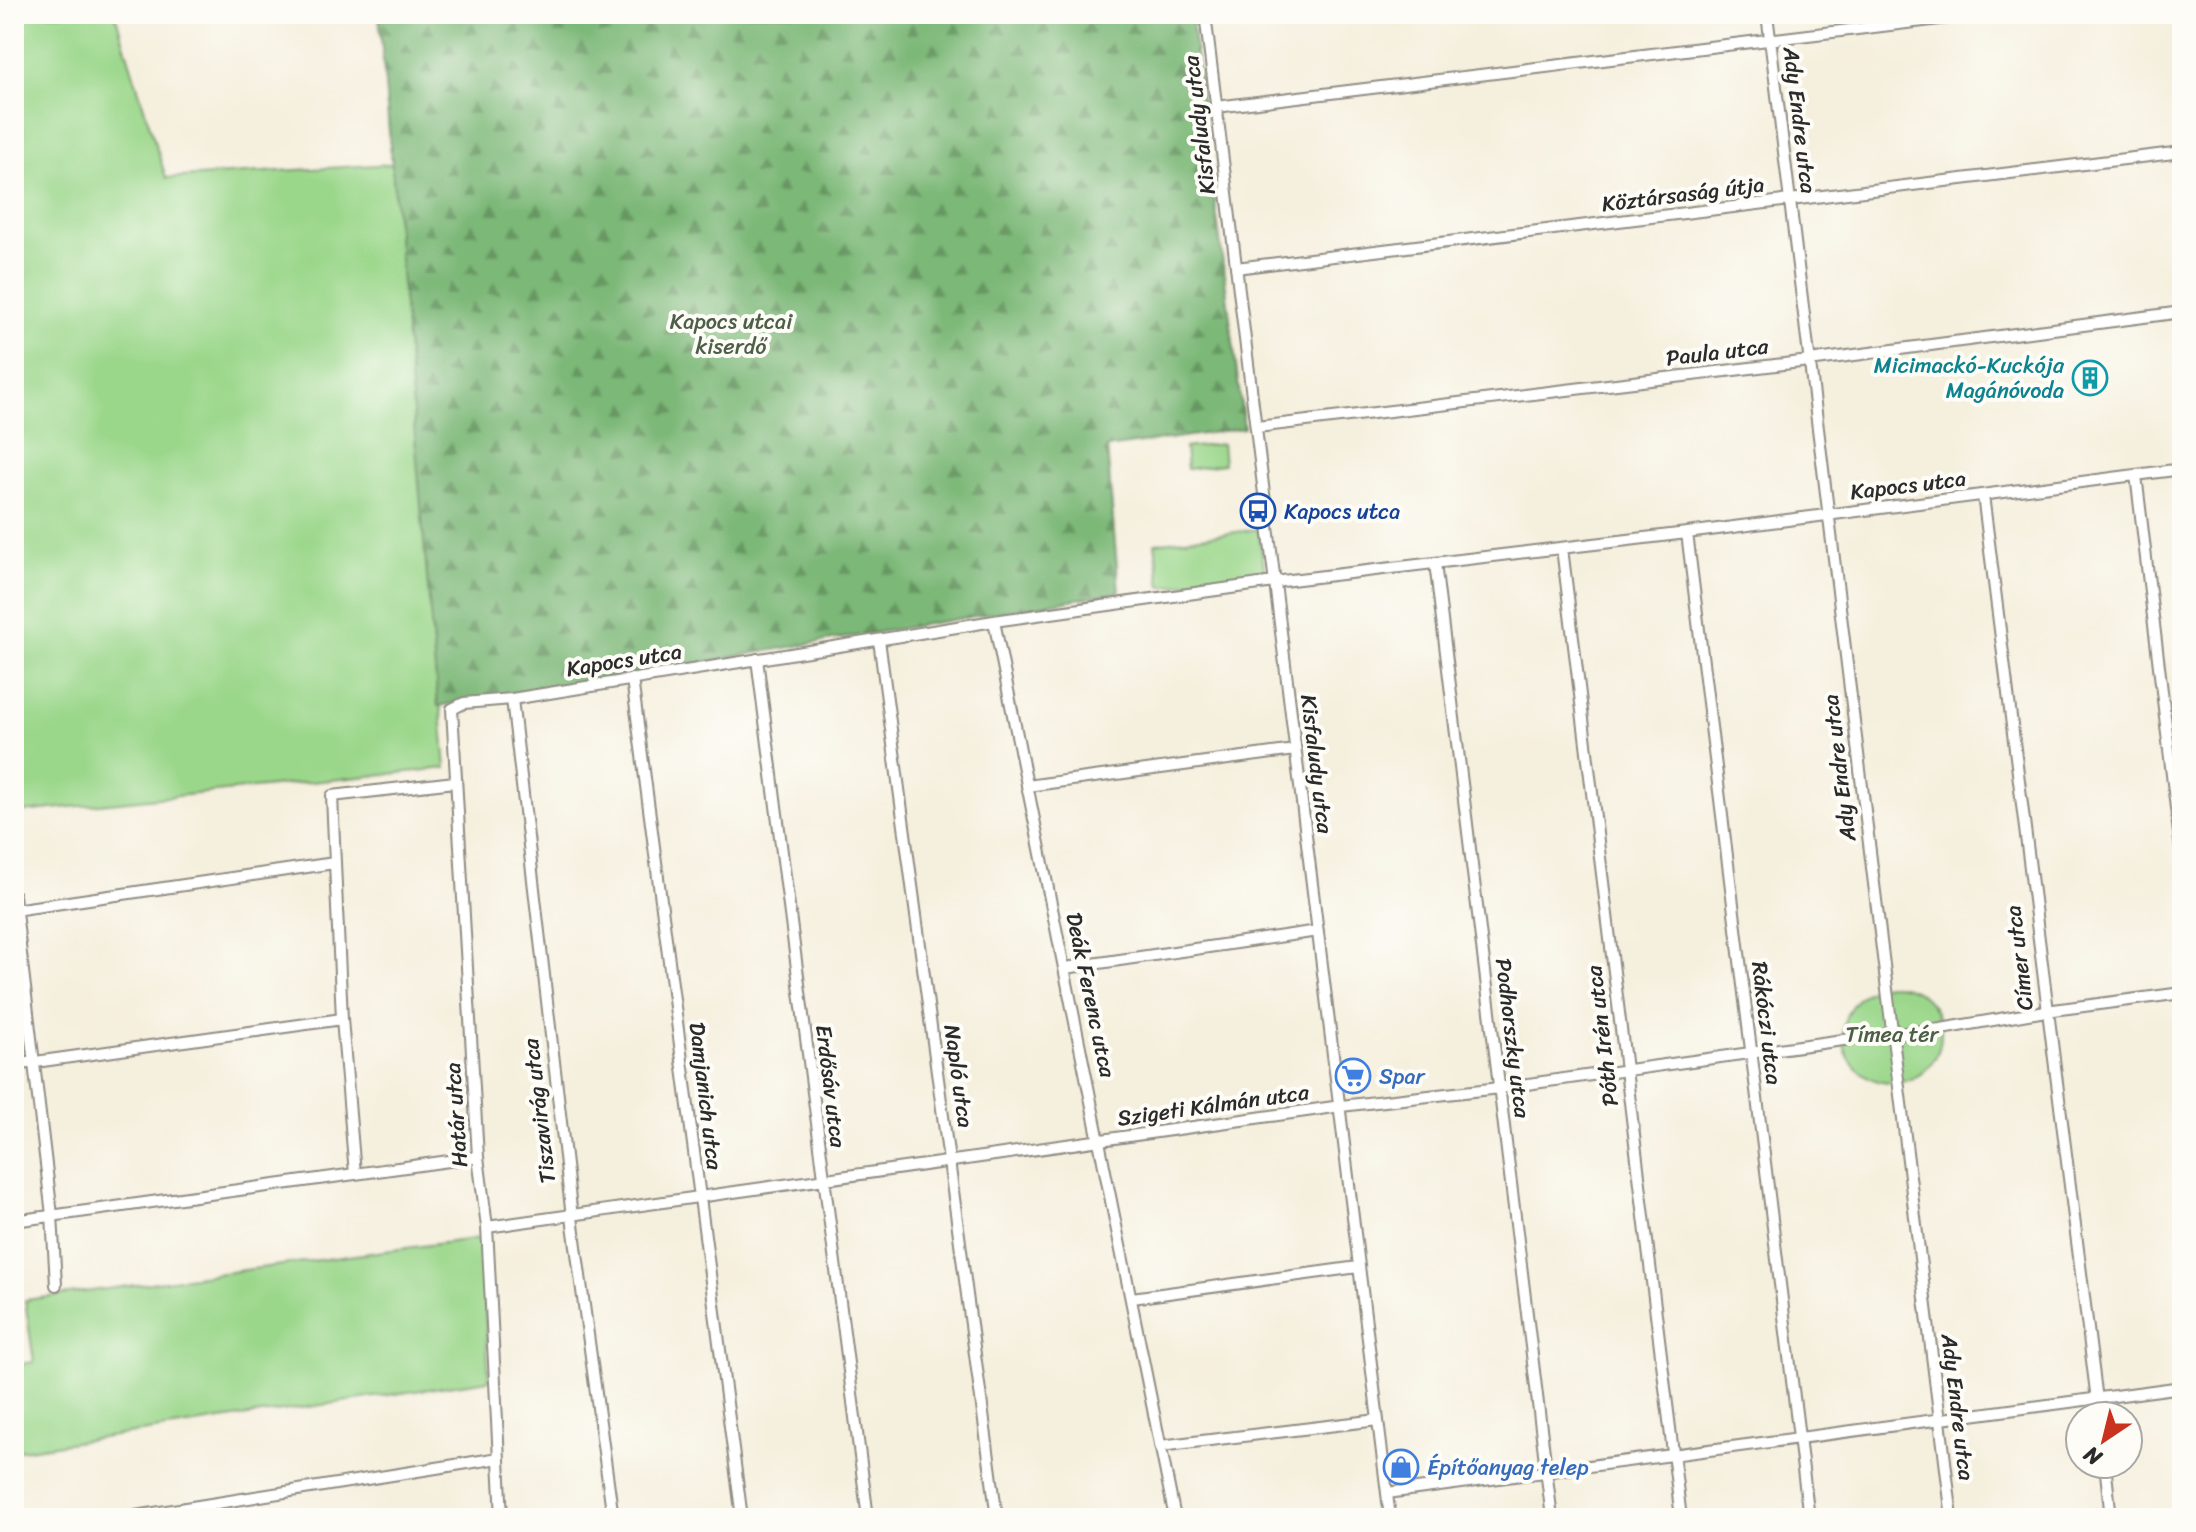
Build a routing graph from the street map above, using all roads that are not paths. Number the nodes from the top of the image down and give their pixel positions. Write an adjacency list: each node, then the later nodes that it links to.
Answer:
1 (1205, 14): 5 (street, Kisfaludy utca)
2 (1767, 14): 4 (street, Ady Endre utca)
3 (1981, 14): 4 (street)
4 (1770, 41): 5 (street); 7 (street, Ady Endre utca)
5 (1216, 107): 8 (street, Kisfaludy utca)
6 (2182, 152): 7 (street, Köztársaság útja)
7 (1790, 201): 8 (street, Köztársaság útja); 10 (street, Ady Endre utca)
8 (1236, 268): 11 (street, Kisfaludy utca)
9 (2182, 312): 10 (street, Paula utca)
10 (1809, 361): 11 (street, Paula utca); 15 (street, Ady Endre utca)
11 (1257, 427): 19 (street, Kisfaludy utca)
12 (2182, 469): 13 (street, Kapocs utca)
13 (2136, 475): 14 (street, Kapocs utca); 29 (street)
14 (1983, 495): 15 (street, Kapocs utca); 36 (street, Címer utca)
15 (1829, 515): 16 (street, Kapocs utca); 38 (street, Ady Endre utca)
16 (1687, 533): 17 (street, Kapocs utca); 39 (street, Rákóczi utca)
17 (1562, 548): 18 (street, Kapocs utca); 42 (street, Póth Irén utca)
18 (1435, 563): 19 (street, Kapocs utca); 43 (street, Podhorszky utca)
19 (1274, 582): 20 (street, Kapocs utca); 26 (street, Kisfaludy utca)
20 (994, 621): 21 (street, Kapocs utca); 28 (street, Deák Ferenc utca)
21 (879, 640): 22 (street, Kapocs utca); 47 (street, Napló utca)
22 (757, 659): 23 (street, Kapocs utca); 49 (street, Erdősáv utca)
23 (632, 679): 24 (street, Kapocs utca); 50 (street, Damjanich utca)
24 (512, 699): 25 (street, Kapocs utca); 52 (street, Tiszavirág utca)
25 (452, 709): 27 (street, Határ utca)
26 (1295, 750): 28 (street); 33 (street, Kisfaludy utca)
27 (455, 782): 30 (street); 46 (street, Határ utca)
28 (1027, 786): 34 (street, Deák Ferenc utca)
29 (2182, 858)
30 (334, 863): 32 (street); 37 (street)
31 (14, 895): 32 (street)
32 (16, 910): 40 (street)
33 (1318, 931): 34 (street); 44 (street, Kisfaludy utca)
34 (1065, 968): 45 (street, Deák Ferenc utca)
35 (2182, 993): 36 (street, Szigeti Kálmán utca)
36 (2046, 1011): 38 (street, Szigeti Kálmán utca); 59 (street, Címer utca)
37 (342, 1019): 40 (street); 48 (street)
38 (1892, 1035): 39 (street, Szigeti Kálmán utca); 61 (street, Ady Endre utca)
39 (1750, 1054): 42 (street, Szigeti Kálmán utca); 62 (street, Rákóczi utca)
40 (33, 1063): 41 (street); 51 (street)
41 (14, 1065)
42 (1626, 1070): 43 (street, Szigeti Kálmán utca); 64 (street, Póth Irén utca)
43 (1499, 1088): 44 (street, Szigeti Kálmán utca); 66 (street, Podhorszky utca)
44 (1341, 1106): 45 (street, Szigeti Kálmán utca); 55 (street, Kisfaludy utca)
45 (1100, 1142): 47 (street, Szigeti Kálmán utca); 57 (street, Deák Ferenc utca)
46 (478, 1157): 48 (street); 54 (street, Határ utca)
47 (951, 1163): 49 (street, Szigeti Kálmán utca); 74 (street, Napló utca)
48 (355, 1174): 51 (street)
49 (823, 1181): 50 (street, Szigeti Kálmán utca); 73 (street, Erdősáv utca)
50 (698, 1197): 52 (street, Szigeti Kálmán utca); 72 (street, Damjanich utca)
51 (52, 1215): 53 (street); 56 (street)
52 (572, 1217): 54 (street, Szigeti Kálmán utca); 71 (street, Tiszavirág utca)
53 (14, 1221)
54 (487, 1227): 65 (street, Határ utca)
55 (1358, 1267): 57 (street); 60 (street, Kisfaludy utca)
56 (56, 1285)
57 (1132, 1298): 63 (street, Deák Ferenc utca)
58 (2182, 1387): 59 (street)
59 (2097, 1398): 61 (street)
60 (1378, 1420): 63 (street); 68 (street, Kisfaludy utca)
61 (1940, 1421): 62 (street); 80 (street, Ady Endre utca)
62 (1799, 1440): 64 (street); 79 (street, Rákóczi utca)
63 (1160, 1446): 75 (street, Deák Ferenc utca)
64 (1674, 1454): 66 (street); 78 (street, Póth Irén utca)
65 (499, 1458): 69 (street); 70 (street, Határ utca)
66 (1547, 1472): 68 (street); 77 (street, Podhorszky utca)
67 (2107, 1480): 81 (street)
68 (1387, 1493): 76 (street, Kisfaludy utca)
69 (123, 1518)
70 (502, 1518)
71 (613, 1518)
72 (742, 1518)
73 (868, 1518)
74 (997, 1518)
75 (1175, 1518)
76 (1390, 1518)
77 (1552, 1518)
78 (1681, 1518)
79 (1809, 1518)
80 (1952, 1518)
81 (2111, 1518)

